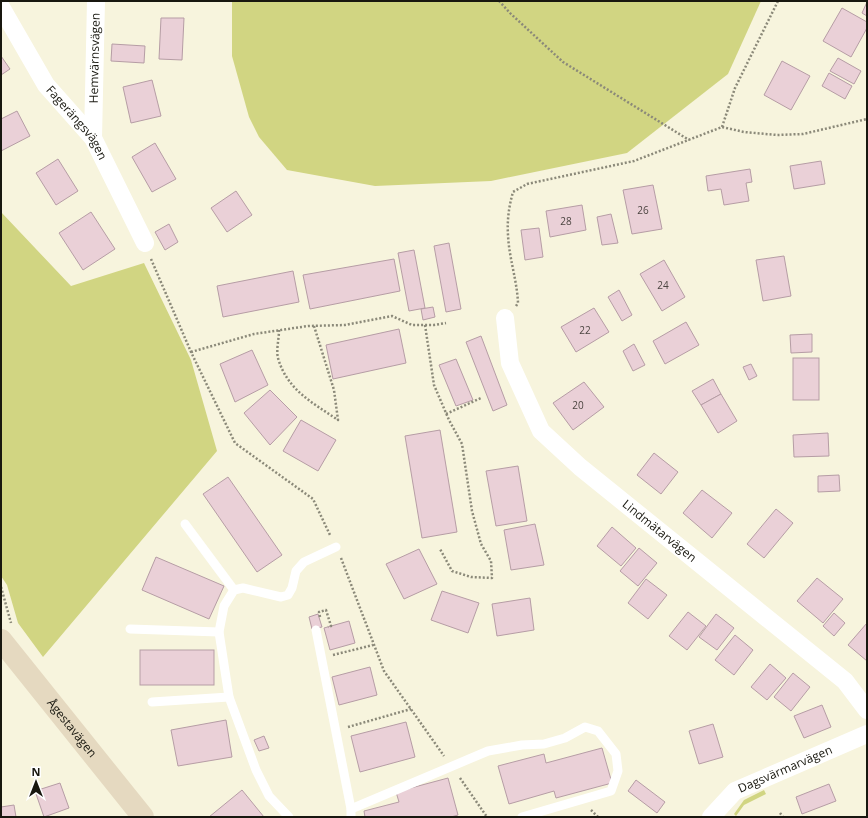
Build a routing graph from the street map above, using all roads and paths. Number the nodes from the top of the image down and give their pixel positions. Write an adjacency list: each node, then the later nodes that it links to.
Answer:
1 (96, 1): 7 (street, Hemvärnsvägen)
2 (499, 1): 8 (path)
3 (778, 1): 6 (path)
4 (1, 6): 7 (street, Fagerängsvägen)
5 (867, 118): 6 (path)
6 (722, 127): 8 (path)
7 (93, 138): 9 (street, Fagerängsvägen)
8 (689, 140): 10 (path)
9 (145, 243): 15 (path)
10 (505, 318): 31 (street, Lindmätarvägen)
11 (446, 323): 12 (path)
12 (425, 325): 13 (path); 17 (path)
13 (314, 326): 14 (path); 14 (path)
14 (279, 330): 15 (path)
15 (191, 352): 19 (path)
16 (481, 398): 17 (path)
17 (446, 414): 20 (path)
18 (185, 524): 21 (lane)
19 (336, 547): 21 (lane); 26 (path)
20 (440, 550)
21 (234, 590): 24 (lane)
22 (130, 629): 24 (lane)
23 (316, 630): 27 (lane)
24 (219, 632): 28 (lane)
25 (1, 640): 37 (main road, Ågestavägen)
26 (374, 645): 27 (path); 30 (path)
27 (321, 659): 32 (lane)
28 (229, 697): 29 (lane); 38 (lane)
29 (152, 702)
30 (411, 709): 32 (path); 34 (path)
31 (867, 710)
32 (336, 731): 35 (lane)
33 (867, 734): 41 (street, Dagsvärmarvägen)
34 (451, 766): 35 (lane); 39 (path); 40 (lane)
35 (351, 813)
36 (780, 813): 42 (path)
37 (143, 817)
38 (289, 817)
39 (487, 817)
40 (522, 817)
41 (711, 817)
42 (783, 817)

